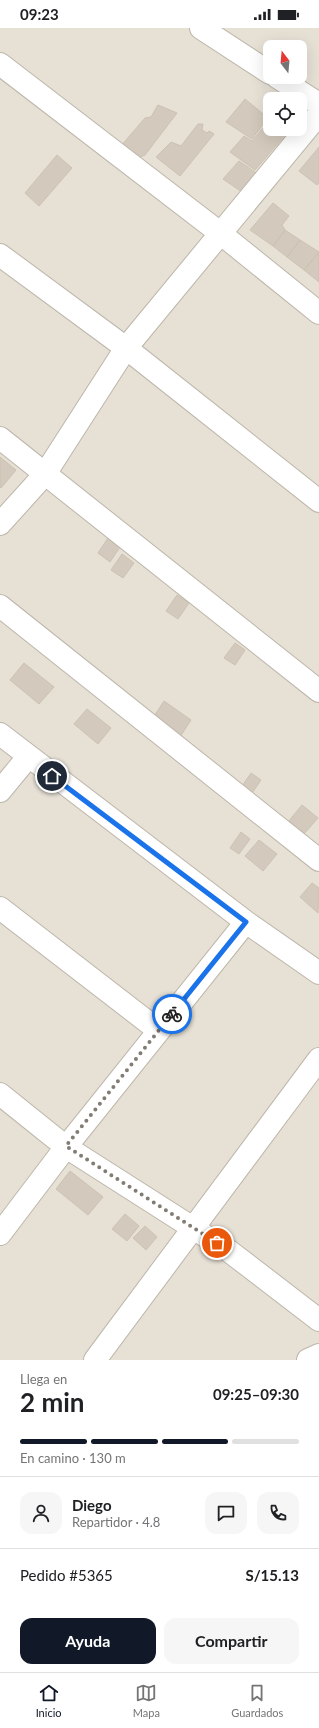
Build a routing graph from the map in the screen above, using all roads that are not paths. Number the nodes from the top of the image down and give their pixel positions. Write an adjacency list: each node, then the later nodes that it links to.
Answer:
1 (201, 28): 3 (street)
2 (0, 64): 7 (street)
3 (263, 68)
4 (288, 84): 5 (street)
5 (319, 104)
6 (319, 114): 7 (street)
7 (220, 233): 9 (street); 10 (street)
8 (0, 255): 10 (street)
9 (319, 313)
10 (126, 348): 12 (street); 13 (street)
11 (0, 438): 12 (street)
12 (45, 474): 14 (street); 16 (street)
13 (319, 502)
14 (0, 524)
15 (0, 606): 20 (street)
16 (319, 691)
17 (0, 734): 18 (street)
18 (28, 757): 19 (street); 22 (street)
19 (0, 791)
20 (319, 860)
21 (0, 908): 24 (street)
22 (246, 922): 23 (street); 24 (street)
23 (319, 973)
24 (158, 1030): 27 (street)
25 (319, 1059): 28 (street)
26 (0, 1094): 27 (street)
27 (66, 1146): 28 (street); 29 (street)
28 (192, 1228): 30 (street); 32 (street)
29 (0, 1234)
30 (319, 1320)
31 (319, 1355): 33 (street)
32 (95, 1360)
33 (308, 1360)

